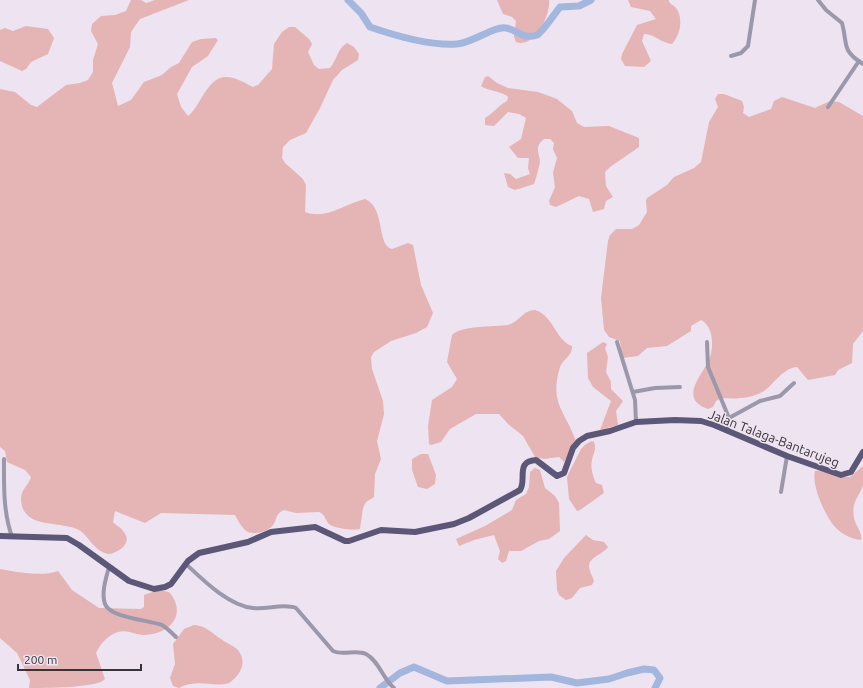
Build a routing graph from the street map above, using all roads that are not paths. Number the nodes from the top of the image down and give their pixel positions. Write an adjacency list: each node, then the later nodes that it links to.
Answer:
1 (755, 0): 3 (street)
2 (818, 0): 4 (street)
3 (731, 56)
4 (861, 63): 5 (street)
5 (828, 107)
6 (616, 342): 10 (street)
7 (707, 342): 11 (street)
8 (794, 383): 11 (street)
9 (680, 388): 10 (street)
10 (633, 392): 12 (street)
11 (729, 418): 13 (street)
12 (636, 422): 13 (main road, Jalan Talaga-Bantarujeg); 20 (main road, Jalan Talaga-Bantarujeg)
13 (727, 431): 15 (main road, Jalan Talaga-Bantarujeg)
14 (863, 452): 15 (main road, Jalan Talaga-Bantarujeg)
15 (787, 456): 17 (street)
16 (4, 459): 19 (street)
17 (781, 492)
18 (0, 536): 19 (main road, Jalan Talaga-Bantarujeg)
19 (12, 537): 21 (main road, Jalan Talaga-Bantarujeg)
20 (186, 564): 21 (main road, Jalan Talaga-Bantarujeg); 23 (street)
21 (109, 568): 22 (street)
22 (176, 637)
23 (393, 687)

